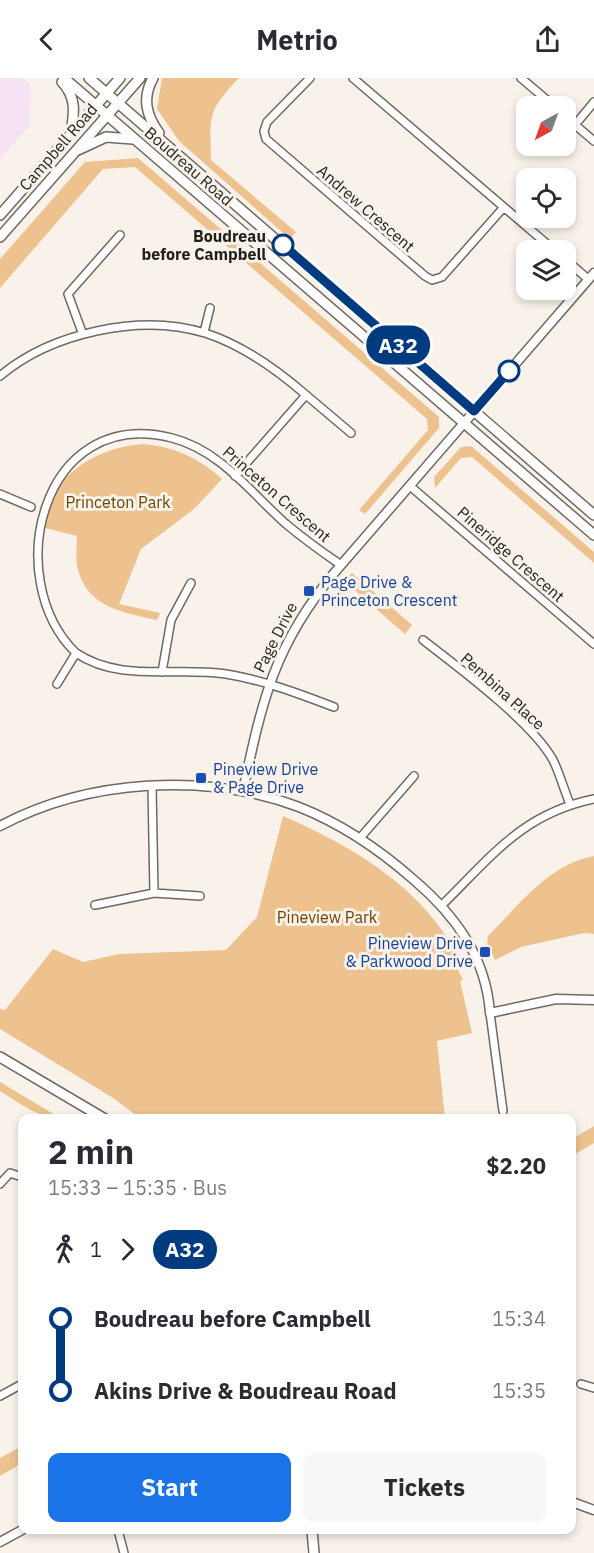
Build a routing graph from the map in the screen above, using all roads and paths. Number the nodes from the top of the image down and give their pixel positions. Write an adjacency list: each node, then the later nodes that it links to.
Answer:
1 (58, 78): 18 (main road)
2 (64, 78): 14 (main road, Boudreau Road)
3 (89, 78): 10 (main road, Boudreau Road)
4 (120, 78): 10 (main road, Campbell Road)
5 (140, 78): 12 (main road, Campbell Road)
6 (153, 78): 21 (main road)
7 (310, 78): 23 (street, Andrew Crescent)
8 (353, 78): 23 (street)
9 (521, 78): 11 (street)
10 (107, 93): 12 (main road, Boudreau Road); 14 (main road, Campbell Road)
11 (542, 96)
12 (118, 102): 15 (main road, Campbell Road); 21 (main road, Boudreau Road)
13 (594, 102): 16 (street)
14 (96, 106): 15 (main road, Boudreau Road); 18 (main road, Campbell Road)
15 (107, 115): 19 (main road, Boudreau Road); 22 (main road, Campbell Road)
16 (576, 124)
17 (576, 126): 20 (street)
18 (71, 134): 24 (main road, Campbell Road)
19 (136, 140): 22 (main road); 36 (main road, Boudreau Road)
20 (594, 141)
21 (172, 149): 35 (main road, Boudreau Road)
22 (71, 154): 26 (main road, Campbell Road)
23 (504, 207): 27 (street)
24 (0, 215)
25 (120, 235): 31 (street)
26 (0, 237)
27 (542, 240)
28 (576, 266): 29 (street)
29 (591, 276): 35 (street, Page Drive)
30 (210, 308): 32 (street)
31 (82, 332): 32 (street); 33 (street)
32 (204, 332): 34 (street)
33 (0, 375)
34 (306, 395): 37 (street); 38 (street)
35 (474, 411): 36 (street, Page Drive); 44 (main road, Boudreau Road)
36 (464, 423): 40 (street, Page Drive); 46 (main road, Boudreau Road)
37 (351, 433)
38 (235, 476): 39 (street, Princeton Crescent); 47 (street, Princeton Crescent)
39 (50, 477)
40 (410, 486): 47 (street, Page Drive); 51 (street, Pineridge Crescent)
41 (0, 494): 43 (street)
42 (35, 499): 43 (street)
43 (31, 507): 45 (street)
44 (594, 515)
45 (28, 517)
46 (594, 535)
47 (341, 565): 55 (street, Page Drive)
48 (191, 583): 53 (street)
49 (45, 622): 52 (street)
50 (423, 640): 61 (street, Pembina Place)
51 (594, 644)
52 (76, 653): 53 (street); 54 (street)
53 (162, 672): 55 (street)
54 (57, 684)
55 (268, 685): 56 (street); 59 (street, Page Drive)
56 (334, 707)
57 (414, 776): 63 (street)
58 (152, 786): 59 (street); 62 (street); 64 (street)
59 (243, 791): 63 (street)
60 (594, 799): 61 (street)
61 (570, 804): 67 (street)
62 (1, 822)
63 (360, 838): 67 (street)
64 (154, 893): 65 (street); 66 (street)
65 (200, 896)
66 (95, 905)
67 (441, 905): 69 (street)
68 (594, 1000): 69 (street)
69 (490, 1013): 71 (street)
70 (0, 1057): 72 (main road)
71 (503, 1112)
72 (97, 1114)
73 (18, 1176): 74 (street)
74 (0, 1184)
75 (580, 1384): 77 (street)
76 (18, 1386): 78 (street)
77 (594, 1388)
78 (0, 1396)
79 (576, 1503): 80 (street)
80 (594, 1510)
81 (18, 1532): 84 (street)
82 (119, 1534): 85 (street)
83 (312, 1534): 86 (main road)
84 (0, 1542)
85 (124, 1553)
86 (314, 1553)

